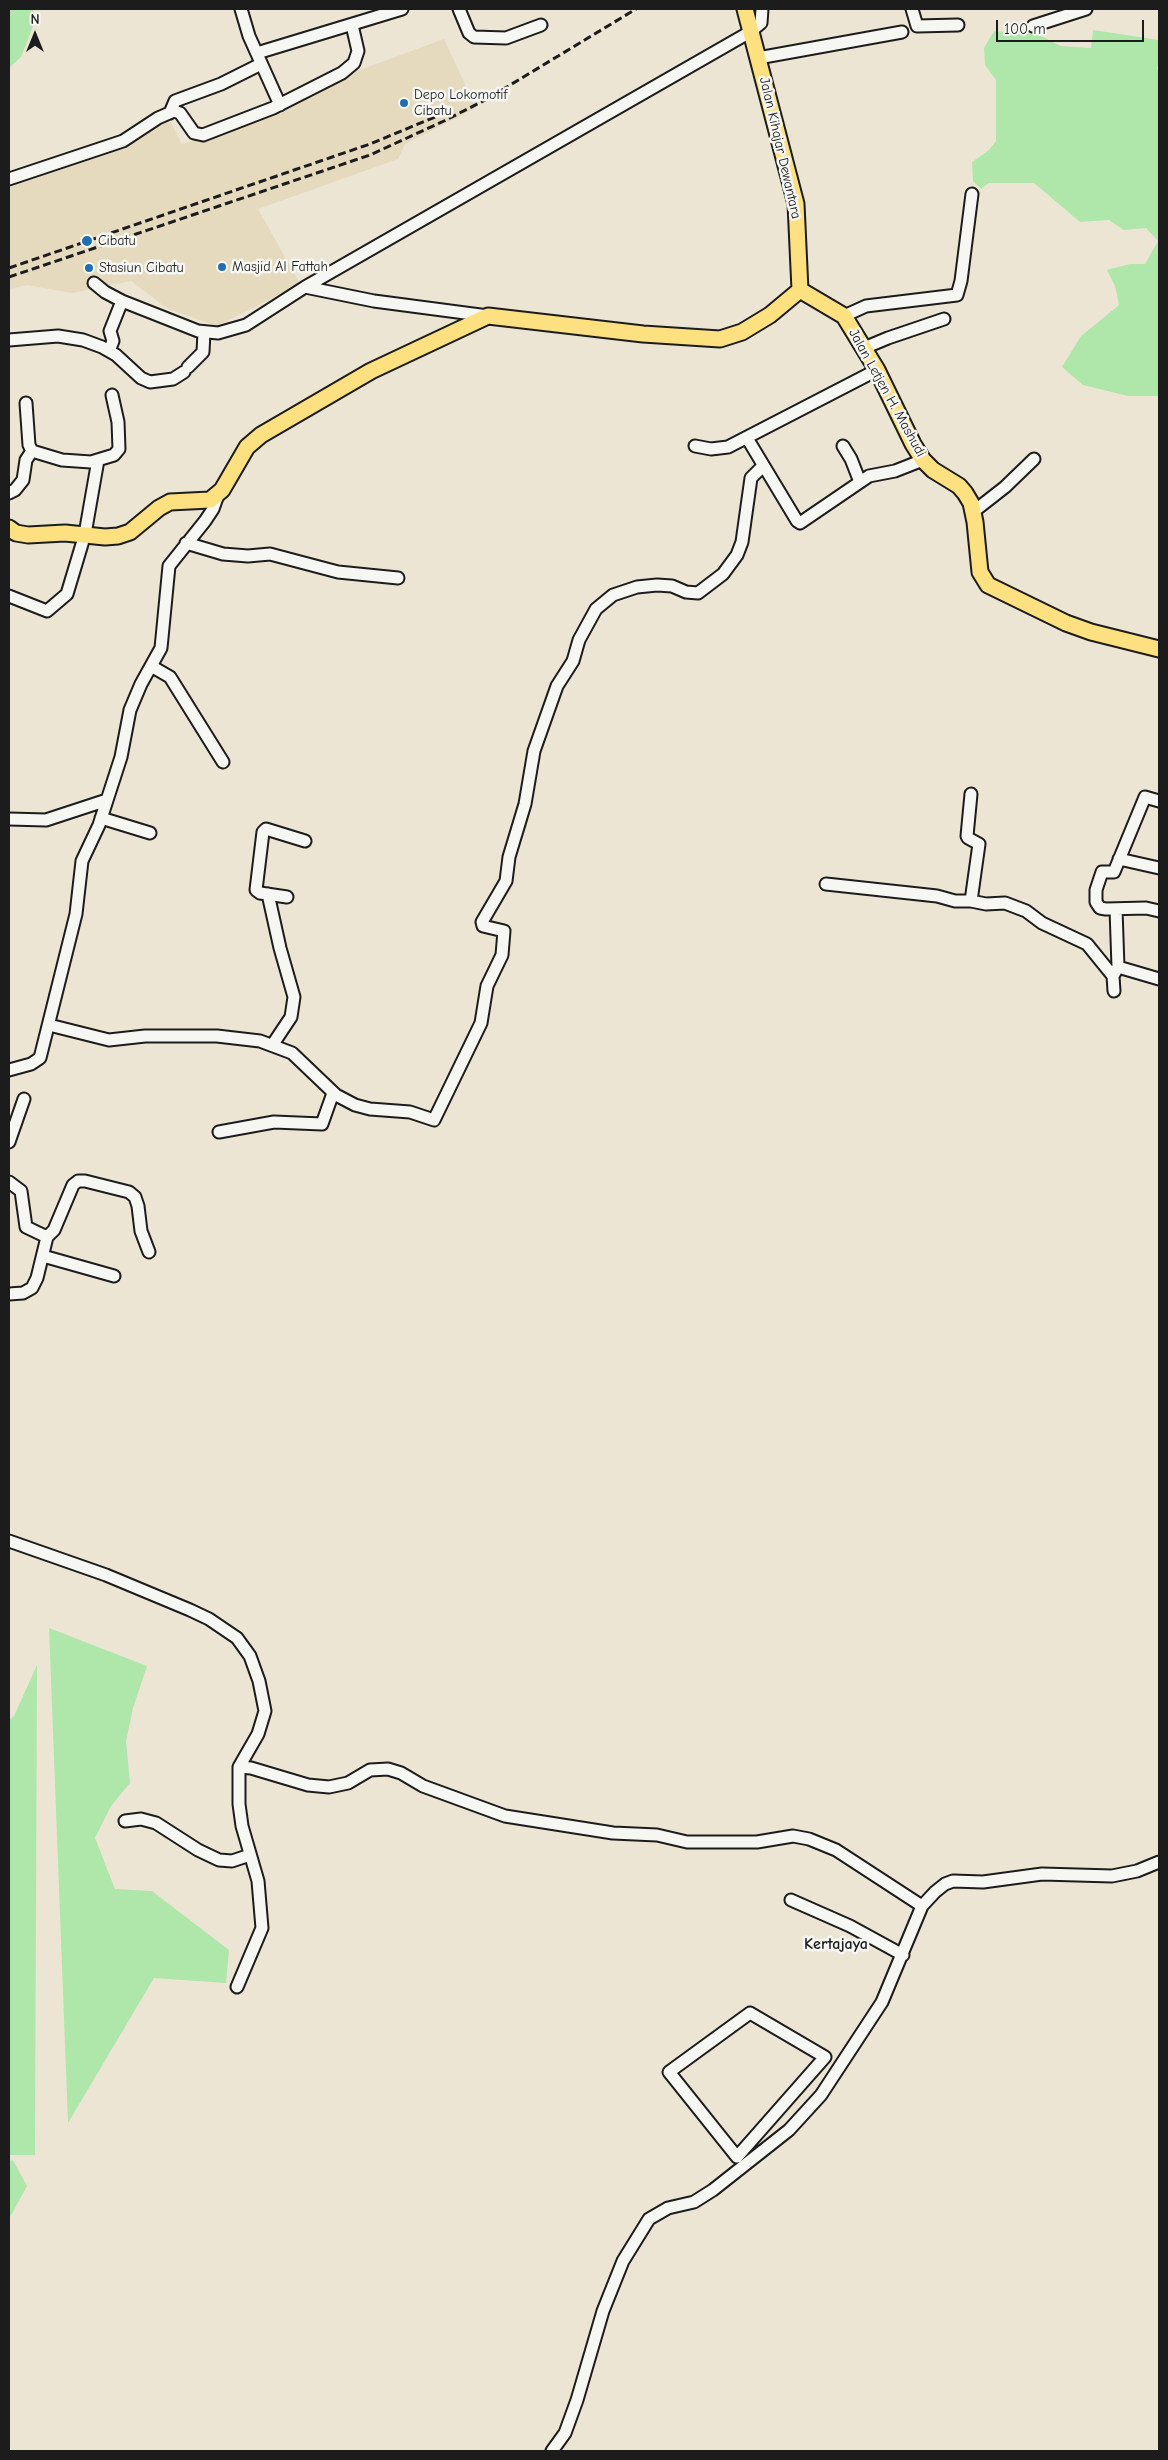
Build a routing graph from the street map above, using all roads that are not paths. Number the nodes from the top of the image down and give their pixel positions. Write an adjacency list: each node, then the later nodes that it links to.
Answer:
1 (241, 9): 15 (street)
2 (402, 9): 9 (street)
3 (459, 9): 8 (street)
4 (745, 9): 12 (main road, Jalan Kihajar Dewantara)
5 (762, 9): 12 (street)
6 (912, 9): 10 (street)
7 (1086, 9): 11 (street)
8 (541, 24)
9 (352, 25): 15 (street); 16 (street)
10 (958, 25)
11 (1033, 26)
12 (750, 32): 14 (main road, Jalan Kihajar Dewantara); 21 (street)
13 (902, 32): 14 (street)
14 (758, 58): 22 (main road, Jalan Kihajar Dewantara)
15 (259, 59): 16 (street); 17 (street)
16 (280, 105): 17 (street)
17 (170, 112): 18 (street)
18 (9, 179)
19 (972, 194): 25 (street)
20 (94, 283): 23 (street)
21 (304, 287): 24 (street); 27 (street)
22 (800, 290): 24 (main road); 25 (main road, Jalan Letjen H. Mashudi)
23 (122, 301): 27 (street); 30 (street)
24 (488, 316): 44 (main road)
25 (844, 316): 29 (main road, Jalan Letjen H. Mashudi)
26 (944, 319): 29 (street)
27 (204, 332): 30 (street)
28 (9, 340): 30 (street)
29 (864, 348): 31 (main road, Jalan Letjen H. Mashudi)
30 (109, 351)
31 (877, 370): 34 (street); 40 (main road, Jalan Letjen H. Mashudi)
32 (112, 395): 39 (street)
33 (26, 403): 37 (street)
34 (747, 438): 35 (street); 41 (street)
35 (695, 446)
36 (843, 446): 42 (street)
37 (32, 451): 39 (street); 43 (street)
38 (1034, 458): 45 (street)
39 (98, 460): 47 (street)
40 (923, 460): 42 (street); 45 (main road, Jalan Letjen H. Mashudi)
41 (763, 466): 42 (street); 75 (street)
42 (860, 482)
43 (9, 493)
44 (218, 495): 47 (main road); 48 (street)
45 (972, 512): 51 (main road, Jalan Letjen H. Mashudi)
46 (9, 528): 47 (main road)
47 (84, 534): 50 (street)
48 (186, 543): 49 (street); 52 (street)
49 (398, 578)
50 (9, 596)
51 (1159, 649)
52 (151, 666): 53 (street); 55 (street)
53 (223, 762)
54 (971, 794): 66 (street)
55 (107, 800): 57 (street); 58 (street)
56 (1159, 801): 61 (street)
57 (9, 818)
58 (101, 818): 59 (street); 72 (street)
59 (150, 833)
60 (305, 841): 64 (street)
61 (1119, 858): 62 (street); 67 (street)
62 (1159, 867)
63 (826, 884): 66 (street)
64 (268, 894): 65 (street); 73 (street)
65 (288, 897)
66 (971, 901): 69 (street)
67 (1116, 910): 68 (street); 69 (street)
68 (1159, 911)
69 (1115, 971): 70 (street); 71 (street)
70 (1159, 979)
71 (1114, 991)
72 (49, 1025): 73 (street); 74 (street)
73 (273, 1044): 75 (street)
74 (10, 1070)
75 (333, 1093): 77 (street)
76 (24, 1099): 78 (street)
77 (219, 1132)
78 (9, 1142)
79 (9, 1182): 80 (street)
80 (46, 1237): 81 (street); 82 (street)
81 (149, 1252)
82 (43, 1256): 83 (street); 84 (street)
83 (114, 1276)
84 (9, 1294)
85 (9, 1541): 86 (street)
86 (239, 1768): 88 (street); 91 (street)
87 (125, 1820): 88 (street)
88 (250, 1855): 93 (street)
89 (1159, 1862): 91 (street)
90 (791, 1900): 92 (street)
91 (922, 1906): 92 (street)
92 (904, 1955): 94 (street)
93 (237, 1987)
94 (742, 2161): 94 (street); 95 (street)
95 (552, 2451)

